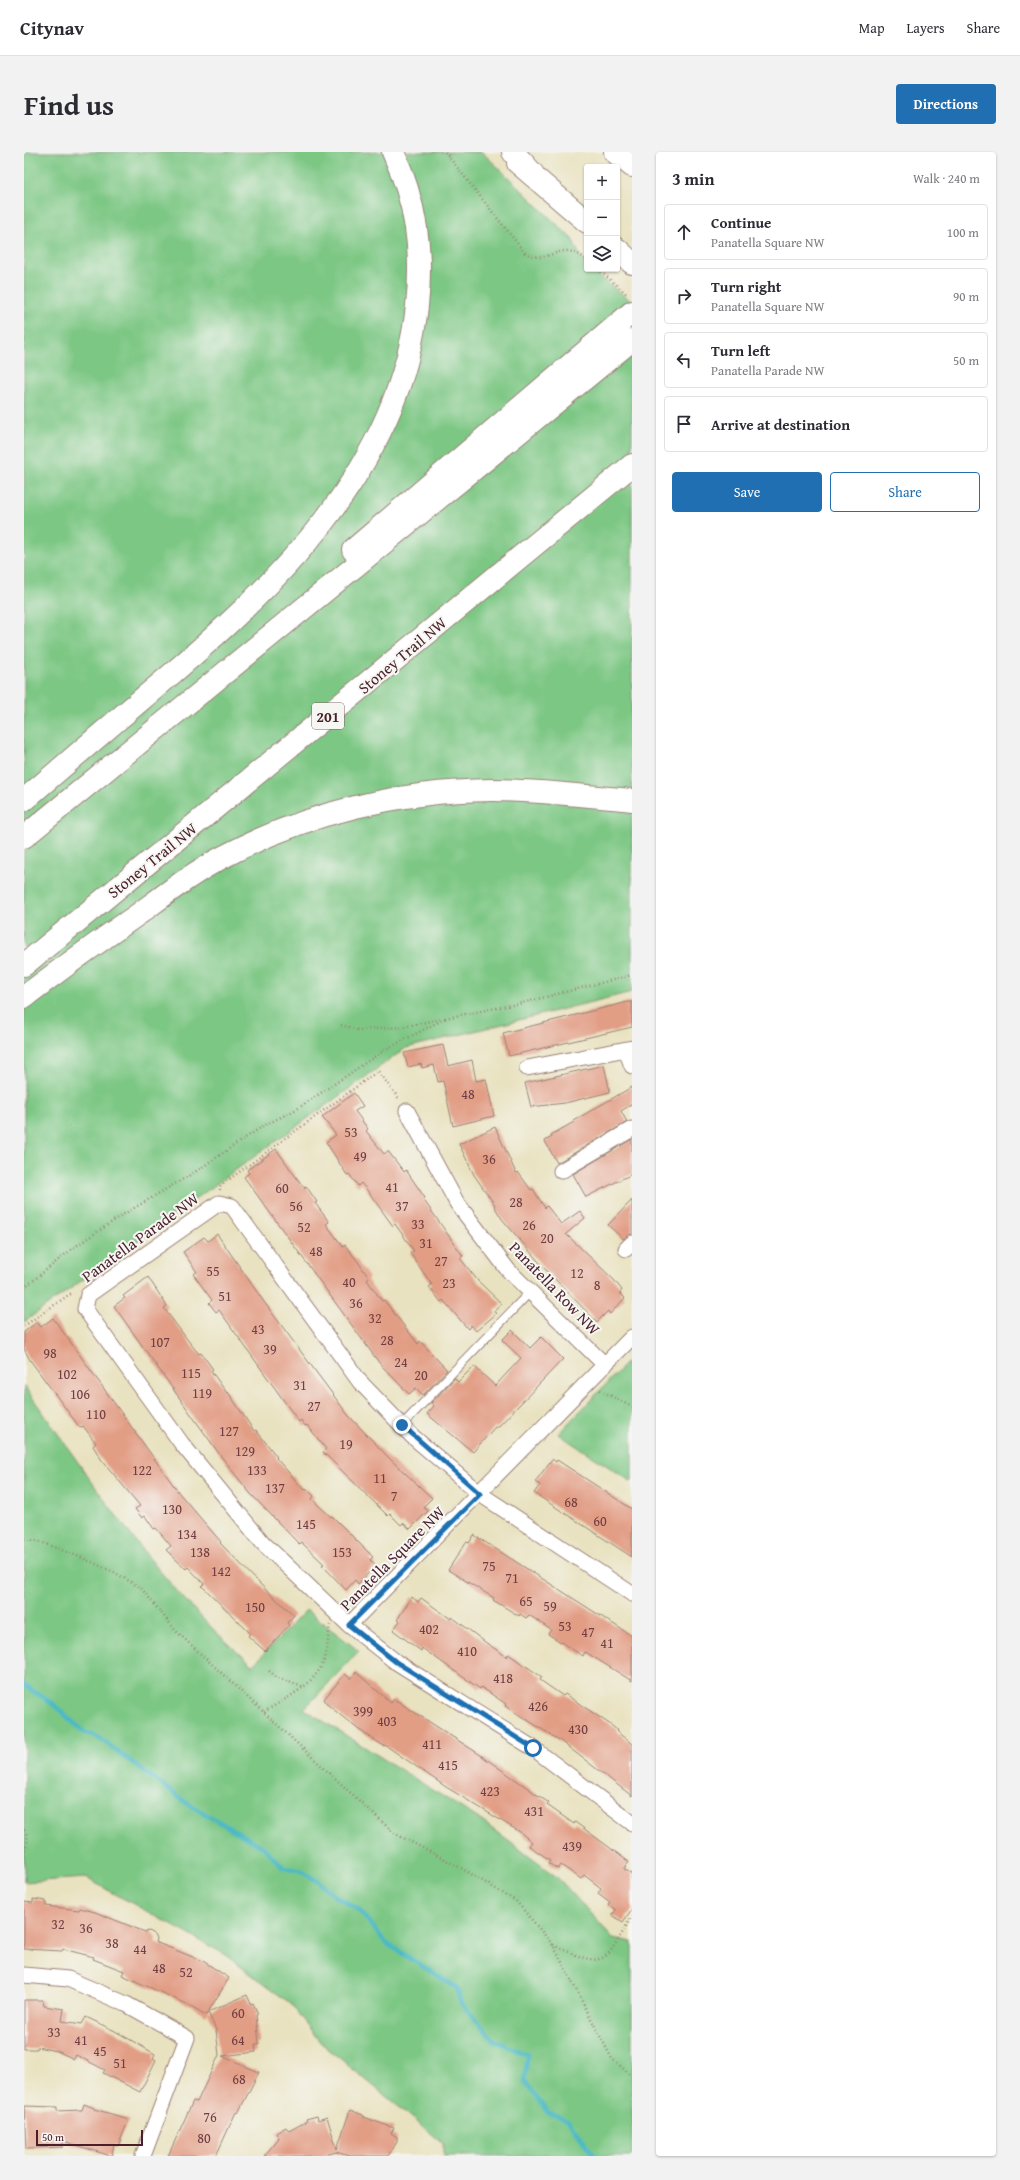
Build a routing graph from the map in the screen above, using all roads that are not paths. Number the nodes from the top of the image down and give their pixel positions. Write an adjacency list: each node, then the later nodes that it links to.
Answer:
1 (393, 152): 12 (main road)
2 (503, 152): 6 (main road)
3 (513, 152): 6 (main road)
4 (615, 152): 5 (main road)
5 (632, 166)
6 (534, 174): 7 (main road)
7 (584, 219)
8 (632, 312): 11 (main road)
9 (632, 340): 11 (main road)
10 (632, 465): 15 (main road, Stoney Trail NW / 201)
11 (227, 672): 14 (main road)
12 (24, 800)
13 (632, 800): 16 (main road)
14 (24, 837)
15 (24, 966)
16 (24, 997)
17 (629, 1049): 18 (street); 19 (street)
18 (632, 1066)
19 (527, 1068)
20 (407, 1111): 23 (street, Panatella Row NW)
21 (632, 1129): 22 (street)
22 (561, 1171)
23 (530, 1292): 25 (street, Panatella Row NW); 26 (lane)
24 (632, 1338): 25 (street, Panatella Square NW)
25 (605, 1365): 27 (street, Panatella Square NW)
26 (402, 1425): 27 (street, Panatella Parade NW); 29 (street, Panatella Parade NW)
27 (480, 1494): 28 (street, Panatella Parade NW); 29 (street, Panatella Square NW)
28 (632, 1594)
29 (349, 1625): 30 (street, Panatella Square NW)
30 (632, 1823)
31 (24, 1975): 32 (street)
32 (143, 2156)

